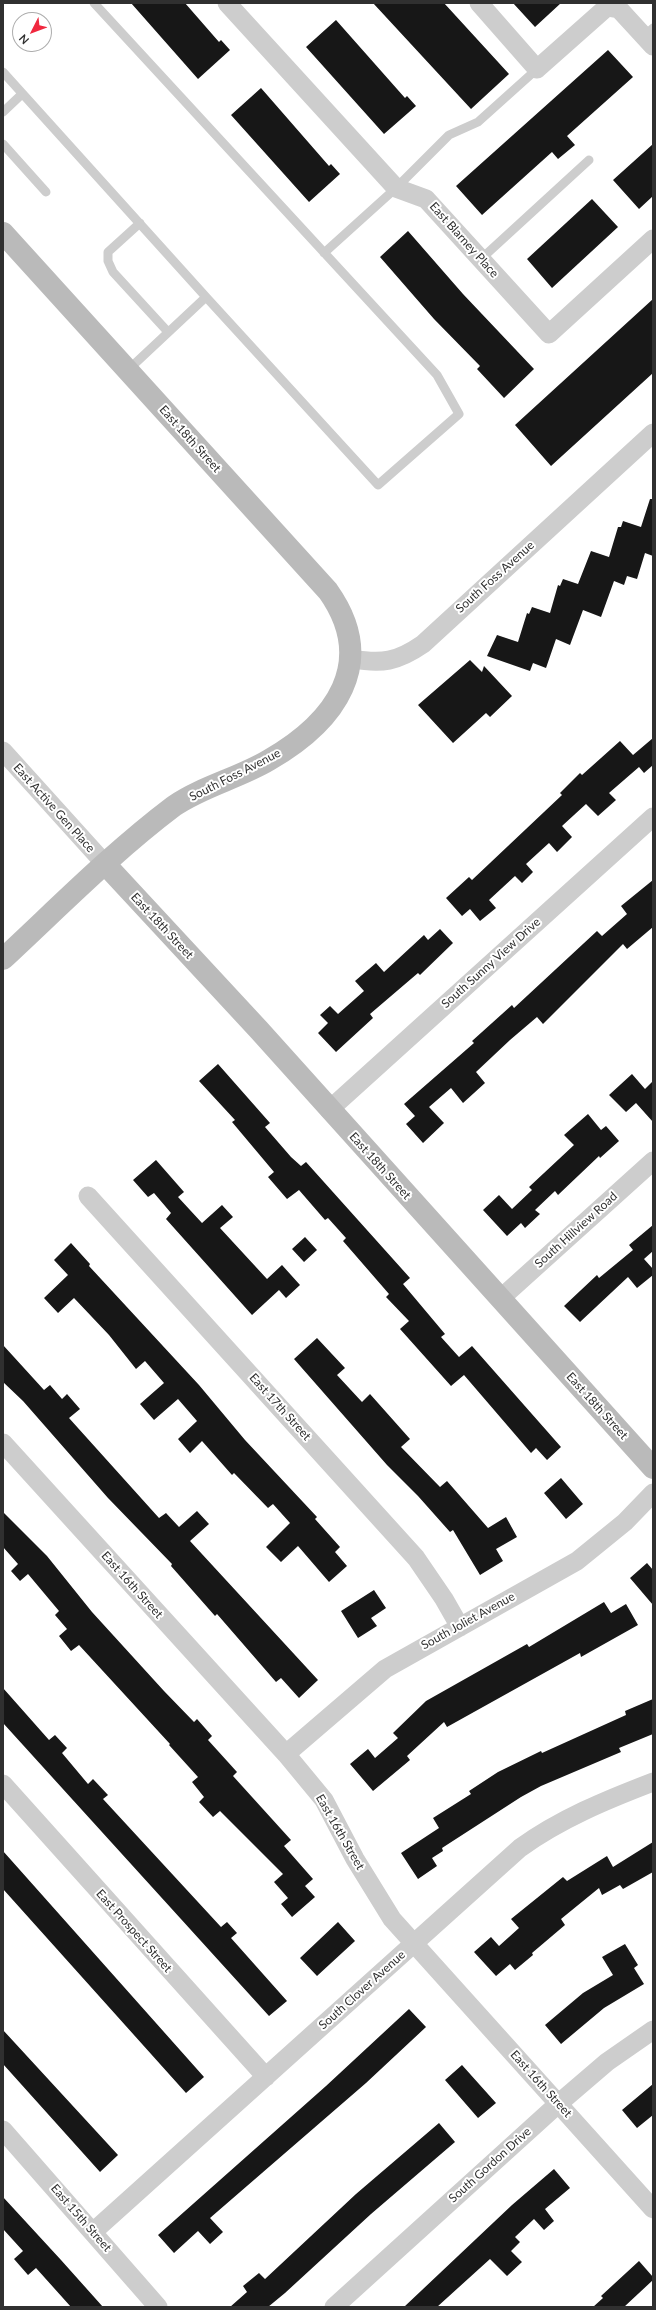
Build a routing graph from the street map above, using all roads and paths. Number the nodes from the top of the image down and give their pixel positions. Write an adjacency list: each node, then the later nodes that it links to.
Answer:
1 (94, 3): 16 (lane)
2 (227, 3): 11 (street, East Blarney Place)
3 (479, 3): 5 (street)
4 (650, 37): 5 (street)
5 (537, 68): 11 (lane)
6 (3, 72): 7 (lane)
7 (22, 94): 8 (lane); 13 (lane)
8 (3, 112)
9 (3, 144): 12 (lane)
10 (589, 160): 17 (lane)
11 (396, 188): 16 (lane); 17 (street, East Blarney Place)
12 (46, 192)
13 (140, 223): 18 (lane); 19 (lane)
14 (3, 233): 20 (street, East 18th Street)
15 (653, 239): 17 (street, East Blarney Place)
16 (324, 253): 18 (lane)
17 (481, 259)
18 (206, 297): 19 (lane)
19 (168, 332): 20 (lane)
20 (128, 370): 22 (street, East 18th Street)
21 (653, 434): 22 (street, South Foss Avenue)
22 (352, 659): 25 (street, South Foss Avenue)
23 (5, 758): 25 (street, East Active Gen Place)
24 (653, 817): 27 (street, South Sunny View Drive)
25 (106, 864): 26 (street, South Foss Avenue); 27 (street, East 18th Street)
26 (3, 959)
27 (329, 1110): 30 (street, East 18th Street)
28 (653, 1161): 30 (street, South Hillview Road)
29 (88, 1196): 34 (street, East 17th Street)
30 (500, 1299): 32 (street, East 18th Street)
31 (3, 1443): 35 (street, East 16th Street)
32 (653, 1468)
33 (653, 1493): 34 (street, South Joliet Avenue)
34 (460, 1627): 35 (street, South Joliet Avenue)
35 (286, 1754): 38 (street, East 16th Street)
36 (653, 1782): 38 (street, South Clover Avenue)
37 (3, 1784): 40 (street, East Prospect Street)
38 (414, 1944): 40 (street, South Clover Avenue); 41 (street, East 16th Street)
39 (653, 2030): 41 (street, South Gordon Drive)
40 (266, 2077): 44 (street, South Clover Avenue)
41 (558, 2104): 43 (street, East 16th Street); 46 (street, South Gordon Drive)
42 (3, 2130): 44 (street, East 15th Street)
43 (653, 2209)
44 (94, 2231): 45 (street, East 15th Street)
45 (158, 2307)
46 (334, 2307)

